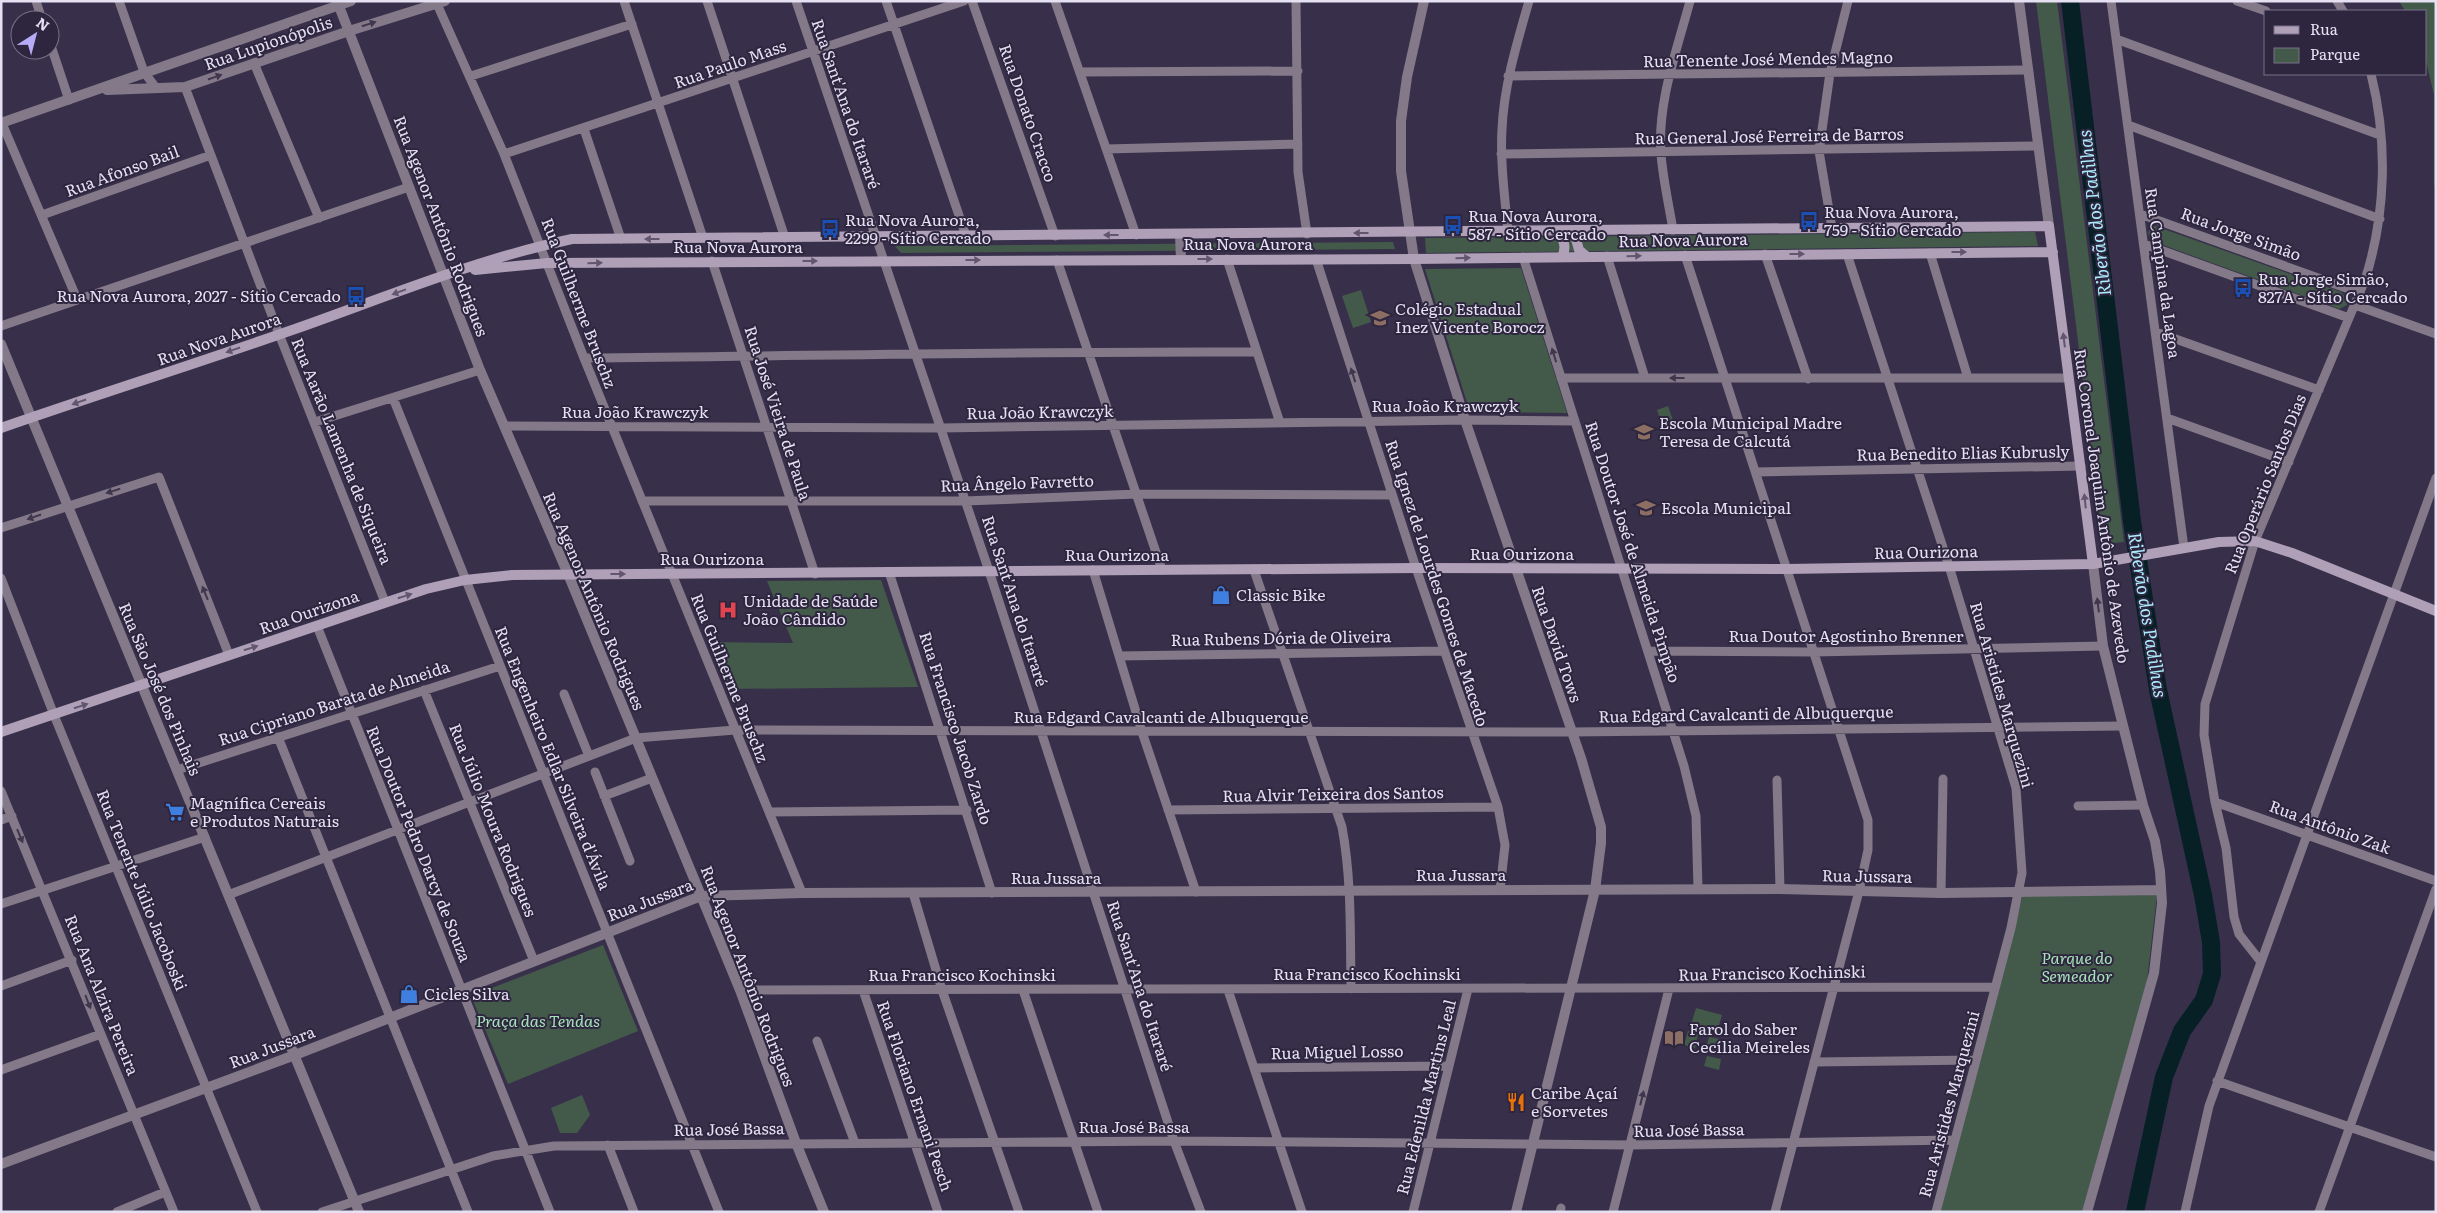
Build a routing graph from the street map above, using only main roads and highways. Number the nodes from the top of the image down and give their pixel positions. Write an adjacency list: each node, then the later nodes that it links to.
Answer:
1 (2049, 226): 2 (main road, Rua Nova Aurora); 4 (main road, Rua Coronel Joaquim Antônio de Azevedo)
2 (1582, 230): 3 (main road, Rua Nova Aurora); 6 (main road)
3 (1556, 231): 5 (main road); 7 (main road, Rua Nova Aurora, one-way to 7)
4 (2053, 252): 6 (main road, Rua Nova Aurora, one-way to 4); 9 (main road, Rua Coronel Joaquim Antônio de Azevedo, one-way to 4)
5 (1562, 256): 6 (main road, Rua Nova Aurora); 7 (main road, Rua Nova Aurora, one-way to 5)
6 (1586, 256)
7 (445, 276): 8 (main road, Rua Nova Aurora, one-way to 8)
8 (1, 428)
9 (2090, 549): 10 (main road); 11 (main road, Rua Coronel Joaquim Antônio de Azevedo)
10 (2074, 564): 11 (main road, Rua Ourizona); 13 (main road, Rua Ourizona, one-way to 10)
11 (2093, 564): 12 (main road, Rua Ourizona)
12 (2436, 611)
13 (1, 732)

